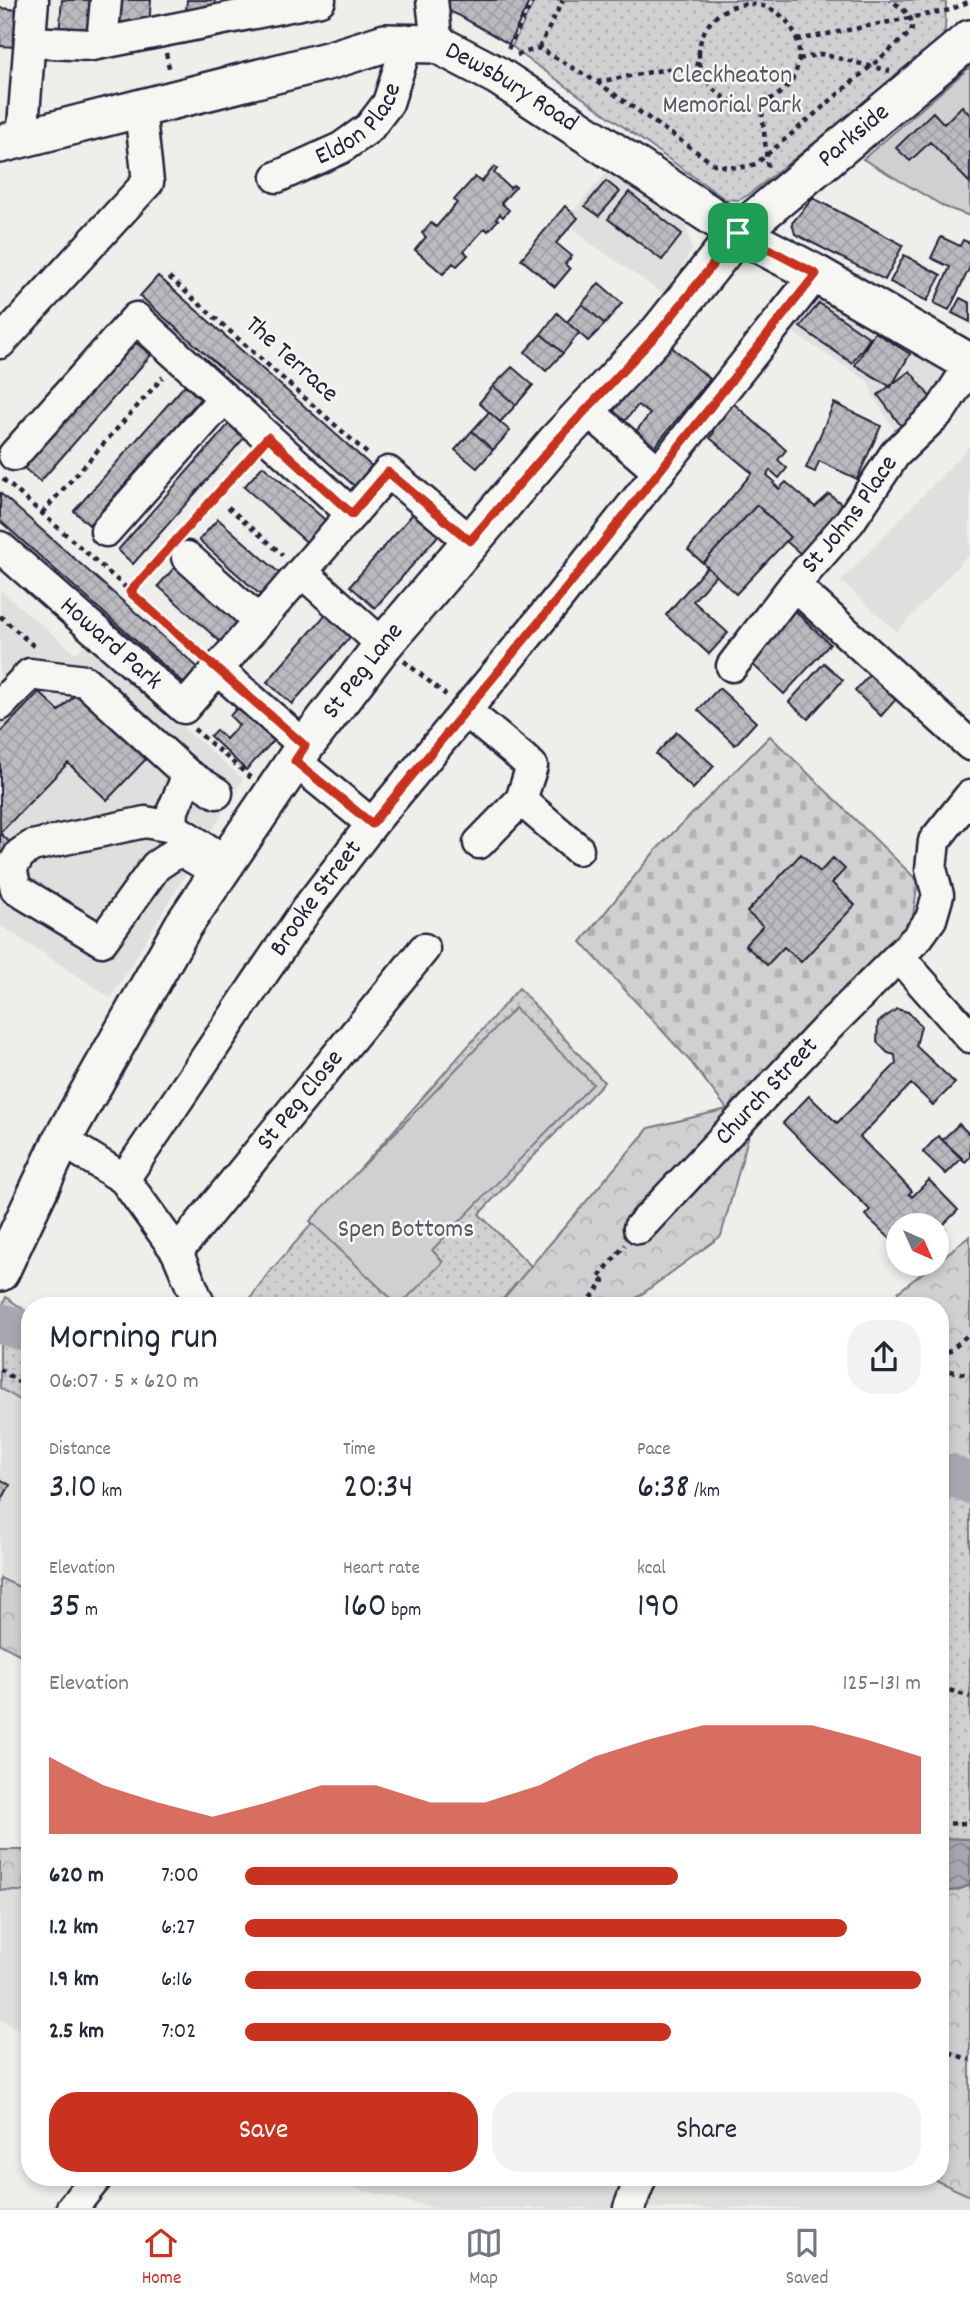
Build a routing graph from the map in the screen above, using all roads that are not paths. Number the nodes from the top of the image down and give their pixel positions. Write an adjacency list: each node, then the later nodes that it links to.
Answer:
1 (33, 0): 7 (street)
2 (106, 0): 8 (street)
3 (320, 0): 5 (street)
4 (432, 0): 9 (street)
5 (231, 9): 8 (street)
6 (970, 39): 13 (main road, Parkside)
7 (30, 42): 8 (street); 11 (street)
8 (102, 43)
9 (422, 44): 10 (main road, Dewsbury Road); 12 (street, Eldon Place); 13 (main road, Dewsbury Road)
10 (141, 109): 11 (main road, Dewsbury Road); 15 (street)
11 (11, 142)
12 (277, 177)
13 (738, 233): 14 (main road, Dewsbury Road); 18 (main road, St Peg Lane)
14 (816, 274): 16 (main road, Dewsbury Road); 20 (street, Brooke Street)
15 (0, 343)
16 (970, 364): 27 (street, St Johns Place)
17 (224, 398): 19 (street); 21 (street); 22 (street)
18 (586, 410): 20 (street); 23 (main road, St Peg Lane)
19 (7, 465)
20 (659, 472): 33 (street, Brooke Street)
21 (352, 514): 23 (street, Howard Park); 26 (street, Howard Park)
22 (106, 531)
23 (470, 541): 29 (main road, St Peg Lane)
24 (0, 547): 31 (street, Howard Park)
25 (177, 549): 28 (street)
26 (302, 572): 28 (street, Howard Park); 29 (street)
27 (794, 585): 30 (street, St Johns Place); 34 (street)
28 (259, 621): 31 (street, Howard Park)
29 (383, 645): 35 (main road, St Peg Lane)
30 (732, 666)
31 (218, 669): 35 (street)
32 (0, 705): 36 (street)
33 (466, 710): 39 (street); 40 (street, Brooke Street)
34 (970, 745)
35 (300, 753): 40 (street); 44 (main road, St Peg Lane)
36 (188, 775): 37 (street); 41 (street)
37 (216, 793)
38 (970, 796): 46 (street, Church Street)
39 (521, 800): 42 (street); 43 (street)
40 (372, 824): 49 (street, Brooke Street)
41 (172, 827): 44 (street); 44 (street)
42 (479, 843)
43 (578, 849)
44 (223, 868): 48 (main road, St Peg Lane)
45 (424, 949): 51 (street, St Peg Close)
46 (899, 957): 47 (street); 50 (street, Church Street)
47 (970, 1037)
48 (62, 1140): 49 (street); 52 (main road, St Peg Lane)
49 (124, 1179): 51 (street)
50 (639, 1228)
51 (177, 1252): 53 (street)
52 (0, 1272)
53 (196, 1297)
54 (90, 2186): 56 (street)
55 (638, 2186): 57 (street)
56 (72, 2208)
57 (629, 2208)

